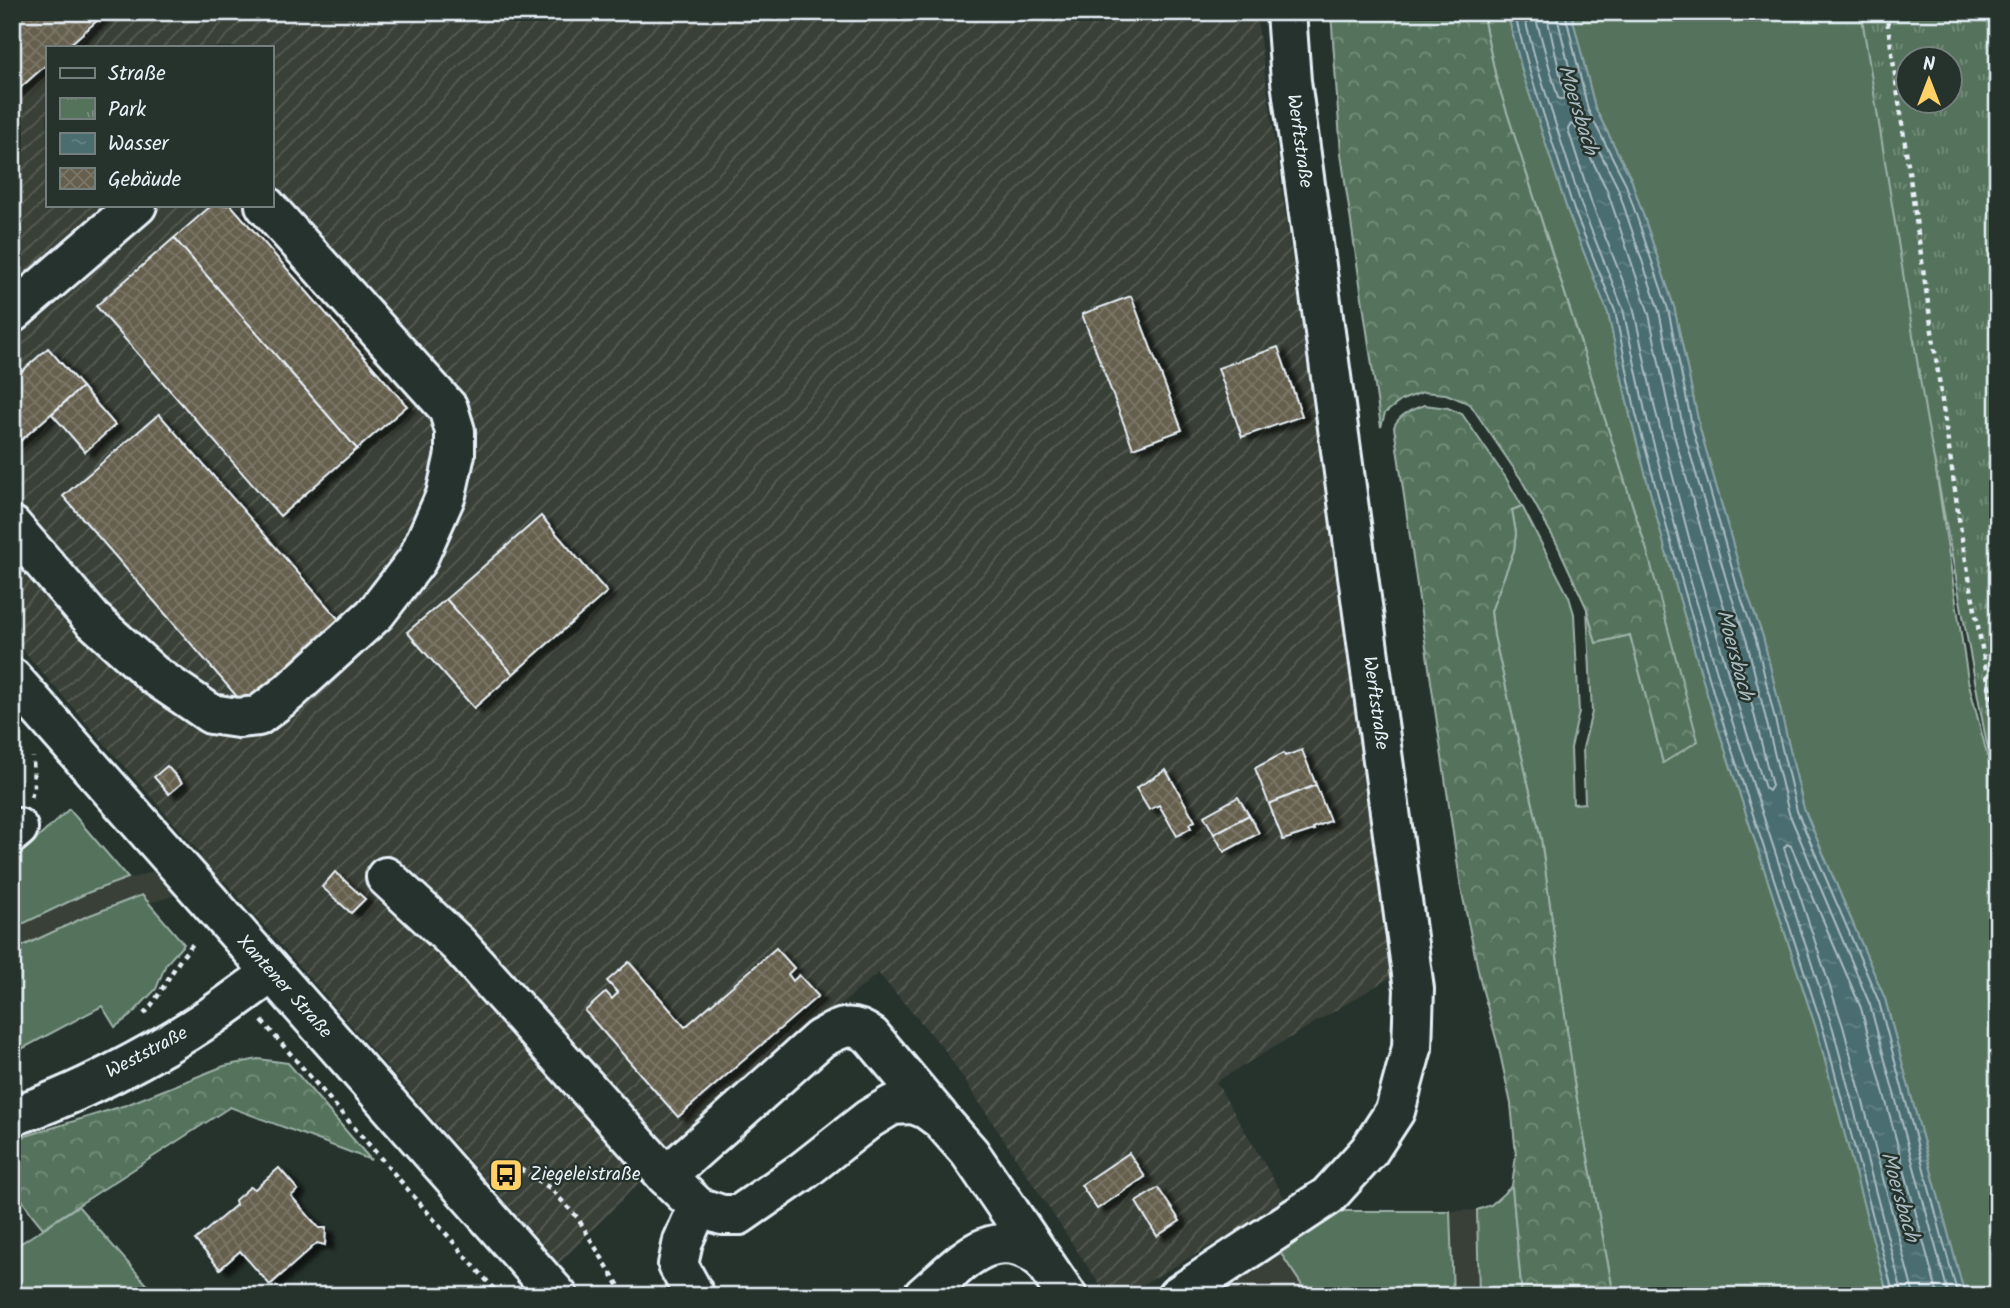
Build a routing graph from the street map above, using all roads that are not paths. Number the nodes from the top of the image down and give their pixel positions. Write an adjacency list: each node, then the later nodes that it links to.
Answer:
1 (1286, 12): 14 (street, Werftstraße)
2 (136, 206): 4 (street)
3 (266, 206): 5 (street)
4 (12, 313)
5 (12, 527)
6 (12, 678): 8 (street, Xantener Straße)
7 (386, 877): 11 (street)
8 (272, 973): 9 (street, Weststraße); 15 (street, Xantener Straße)
9 (12, 1116)
10 (942, 1120): 11 (street); 12 (street); 13 (street)
11 (666, 1175): 12 (street)
12 (698, 1207): 16 (street)
13 (1042, 1259): 17 (street); 18 (street)
14 (1181, 1295)
15 (558, 1296)
16 (695, 1296)
17 (923, 1296)
18 (1067, 1296)

